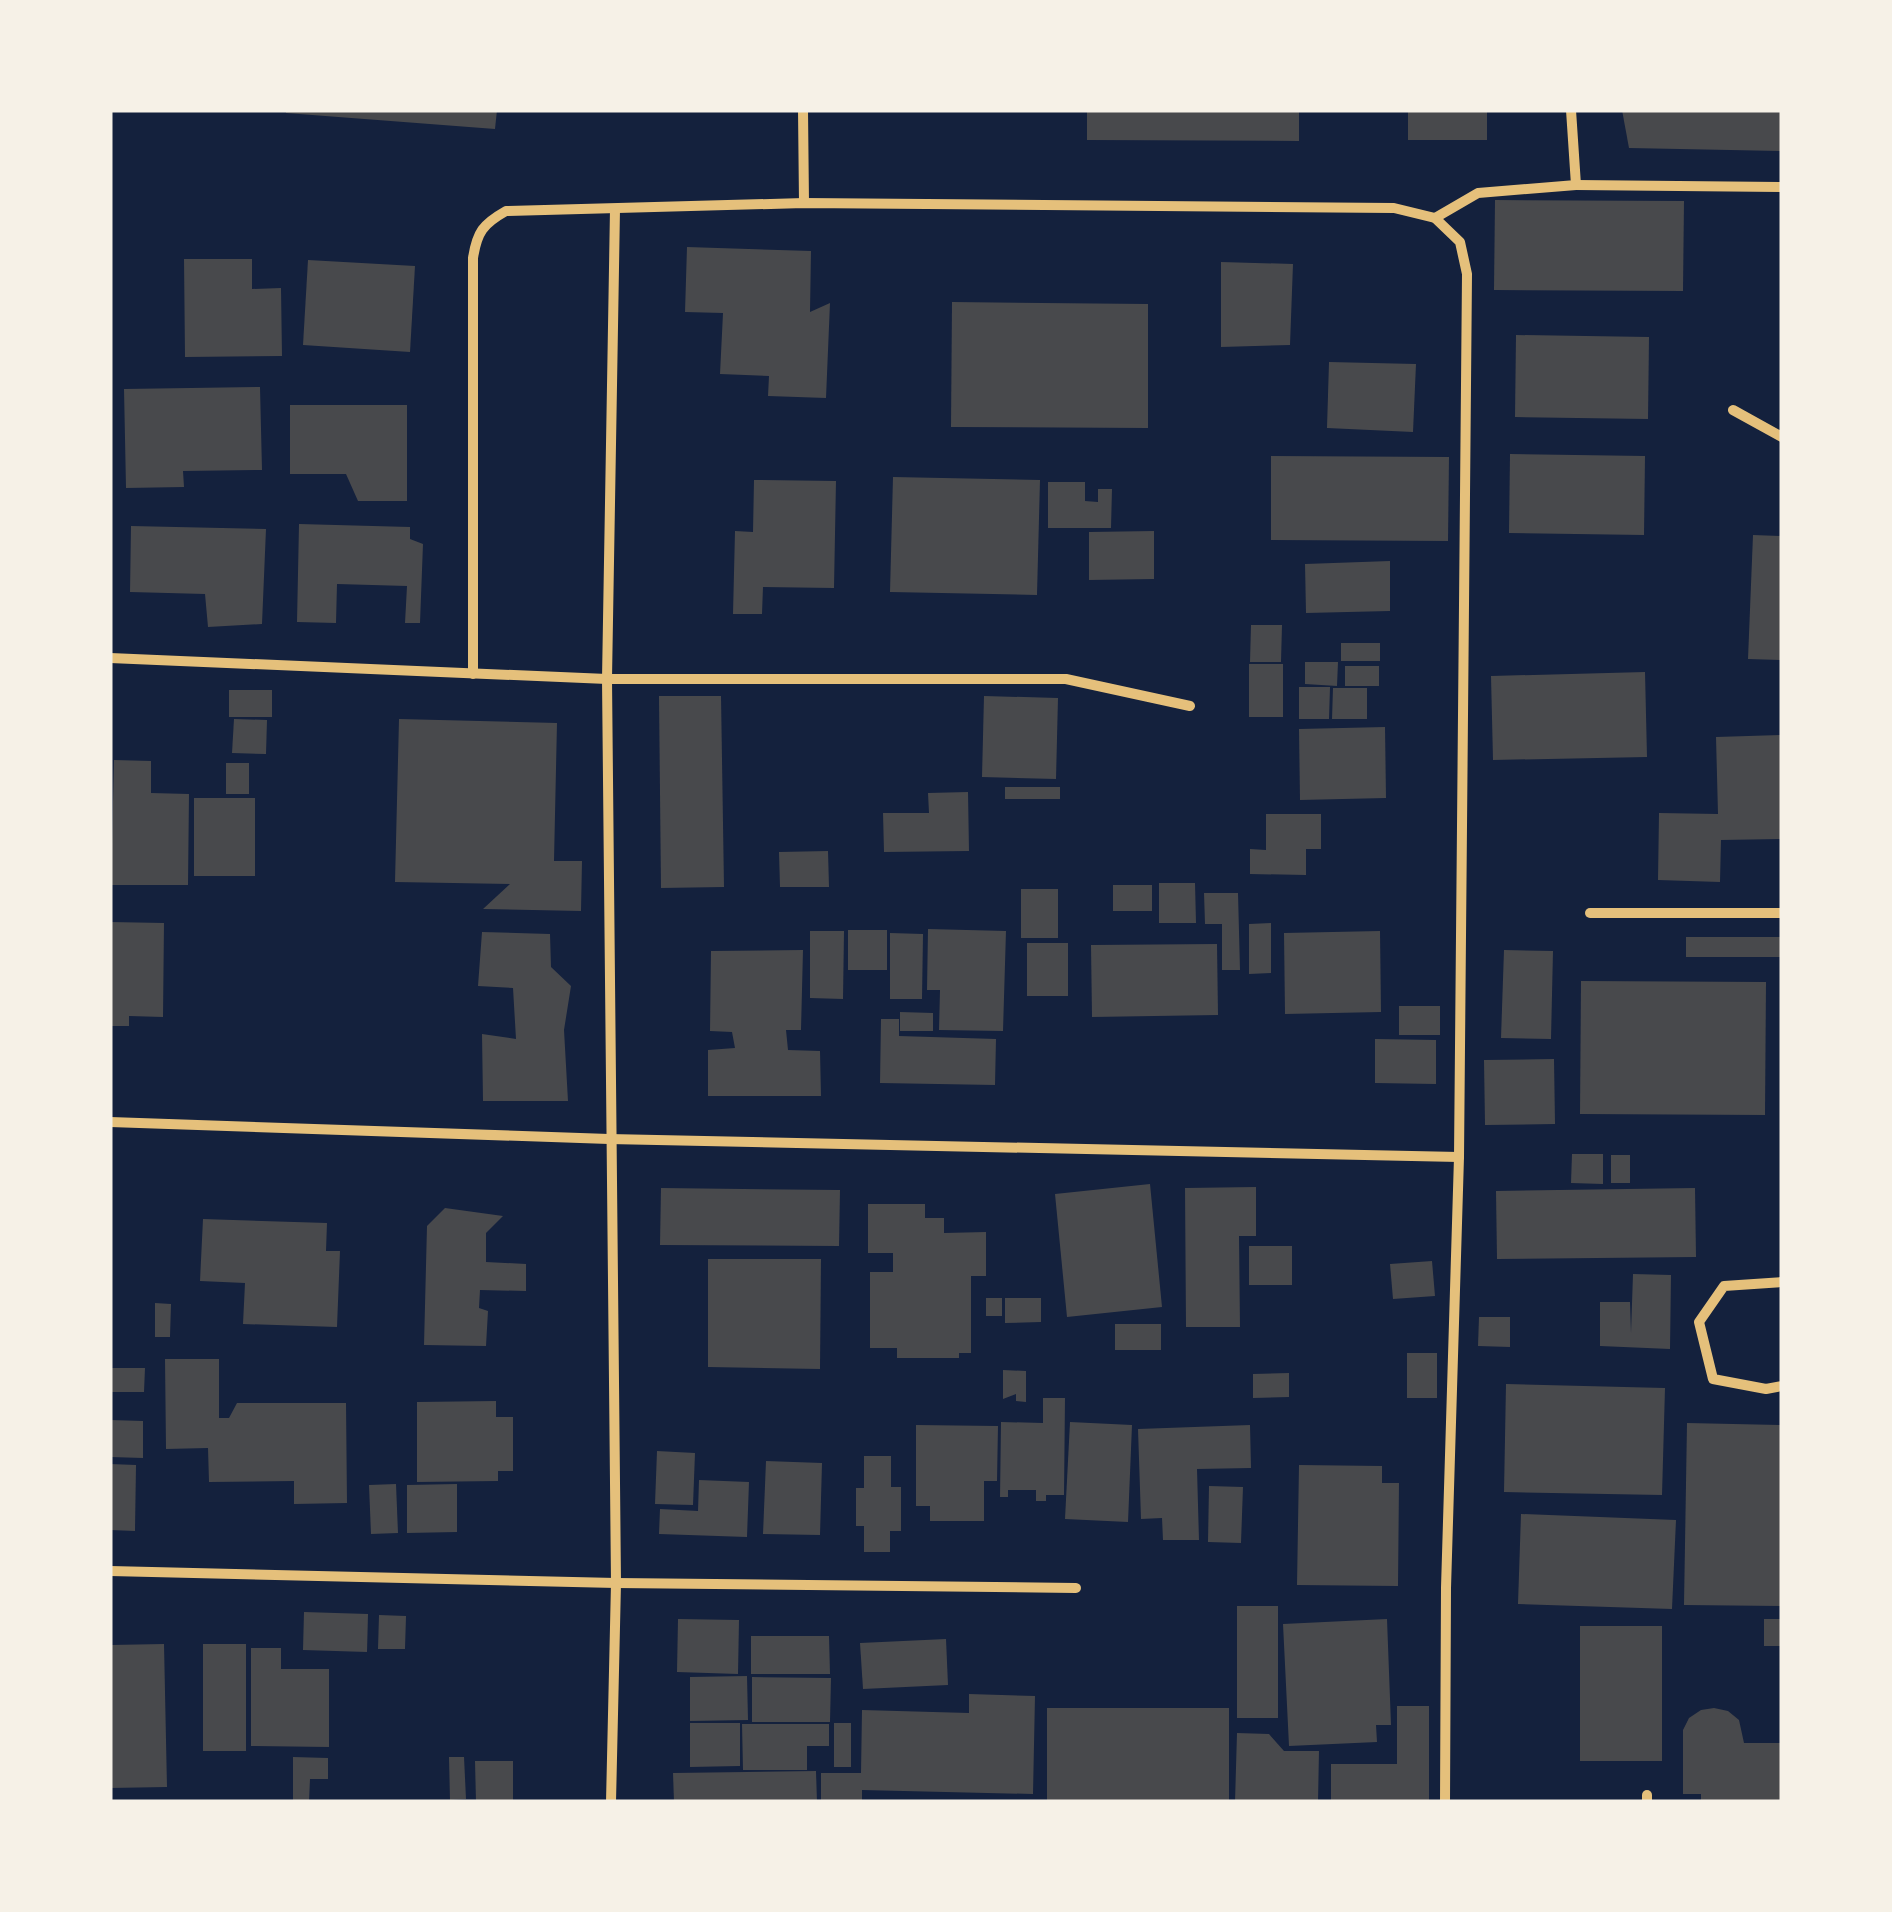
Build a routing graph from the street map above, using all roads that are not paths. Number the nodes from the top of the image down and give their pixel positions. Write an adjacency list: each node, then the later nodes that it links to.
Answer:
1 (803, 110): 5 (street)
2 (1572, 110): 3 (street)
3 (1576, 185): 4 (street); 7 (street)
4 (1782, 187)
5 (804, 203): 6 (street); 7 (street)
6 (615, 209): 11 (street); 12 (street)
7 (1434, 218): 18 (street)
8 (1734, 410): 9 (street)
9 (1782, 437)
10 (110, 658): 11 (street)
11 (473, 674): 12 (street)
12 (608, 678): 13 (street); 17 (street)
13 (1190, 706)
14 (1590, 913): 15 (street)
15 (1782, 913)
16 (110, 1122): 17 (street)
17 (609, 1140): 18 (street); 22 (street)
18 (1459, 1157): 25 (street)
19 (1782, 1282): 20 (street)
20 (1782, 1386)
21 (110, 1571): 22 (street)
22 (616, 1584): 23 (street); 24 (street)
23 (1076, 1588)
24 (611, 1802)
25 (1446, 1802)

